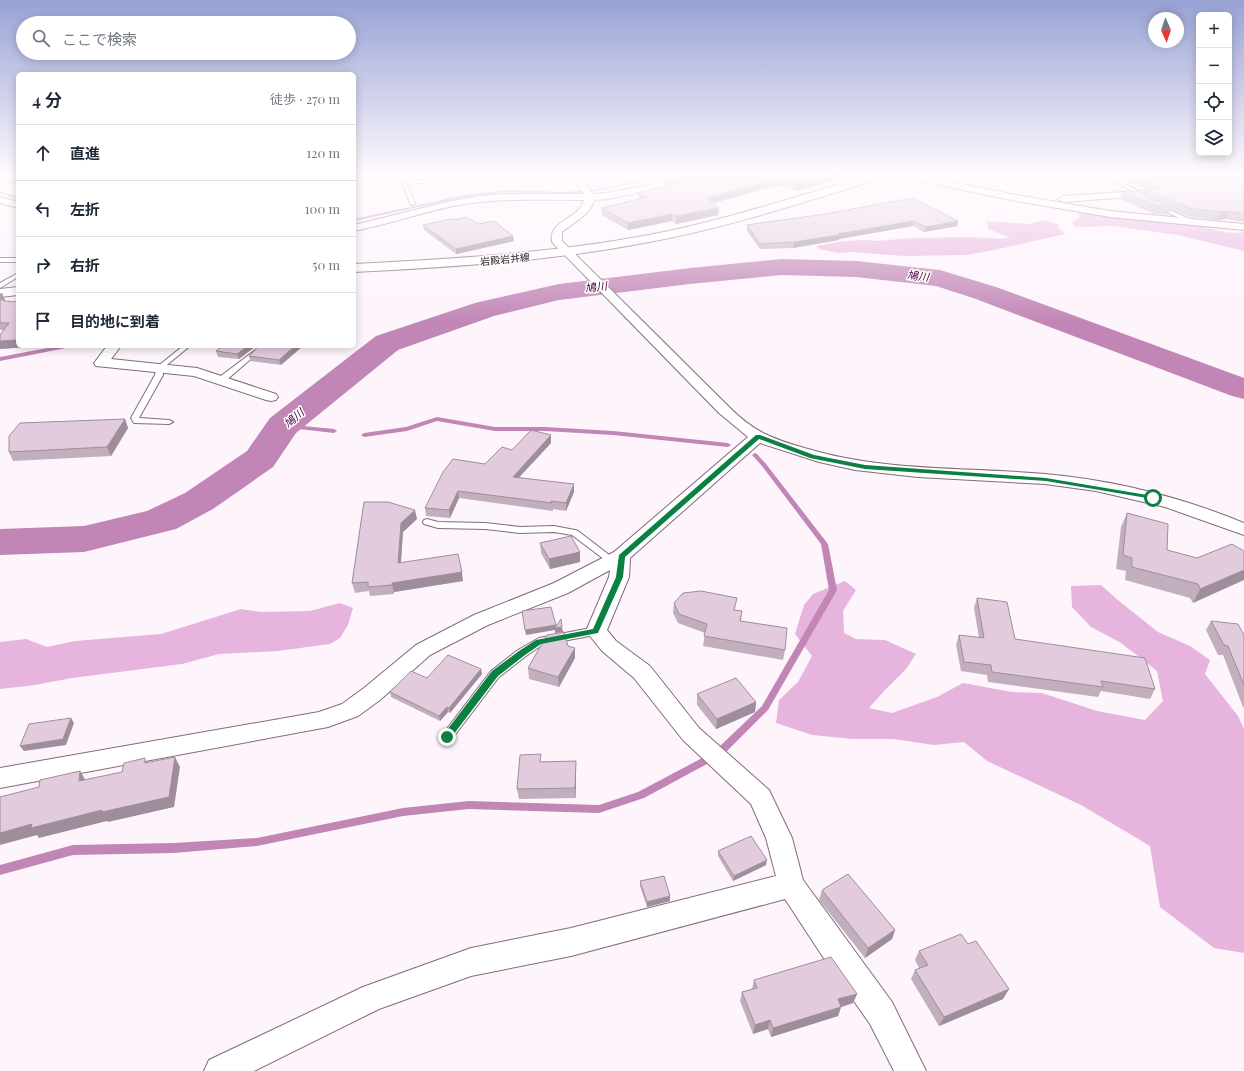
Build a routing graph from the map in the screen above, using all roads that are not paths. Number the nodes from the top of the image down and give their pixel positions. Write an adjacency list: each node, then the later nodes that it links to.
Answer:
1 (371, 224): 6 (street)
2 (566, 224): 7 (street)
3 (711, 224): 7 (main road, 岩殿岩井線)
4 (1209, 224): 5 (street)
5 (1244, 227)
6 (356, 228)
7 (567, 252): 10 (main road, 岩殿岩井線); 22 (street)
8 (0, 260): 9 (lane)
9 (16, 260)
10 (356, 268)
11 (16, 276): 12 (lane)
12 (0, 286)
13 (16, 291): 14 (main road)
14 (0, 293)
15 (112, 348): 18 (street)
16 (184, 348): 18 (lane)
17 (260, 348): 19 (lane)
18 (160, 367): 19 (street); 21 (lane)
19 (220, 381): 20 (street)
20 (271, 397)
21 (169, 422)
22 (758, 437): 24 (street); 25 (street)
23 (427, 522): 25 (lane)
24 (1244, 529)
25 (617, 559): 26 (street); 28 (street)
26 (596, 631): 27 (lane); 29 (street)
27 (447, 737)
28 (0, 778)
29 (791, 885): 30 (street); 31 (street)
30 (220, 1071)
31 (910, 1071)

